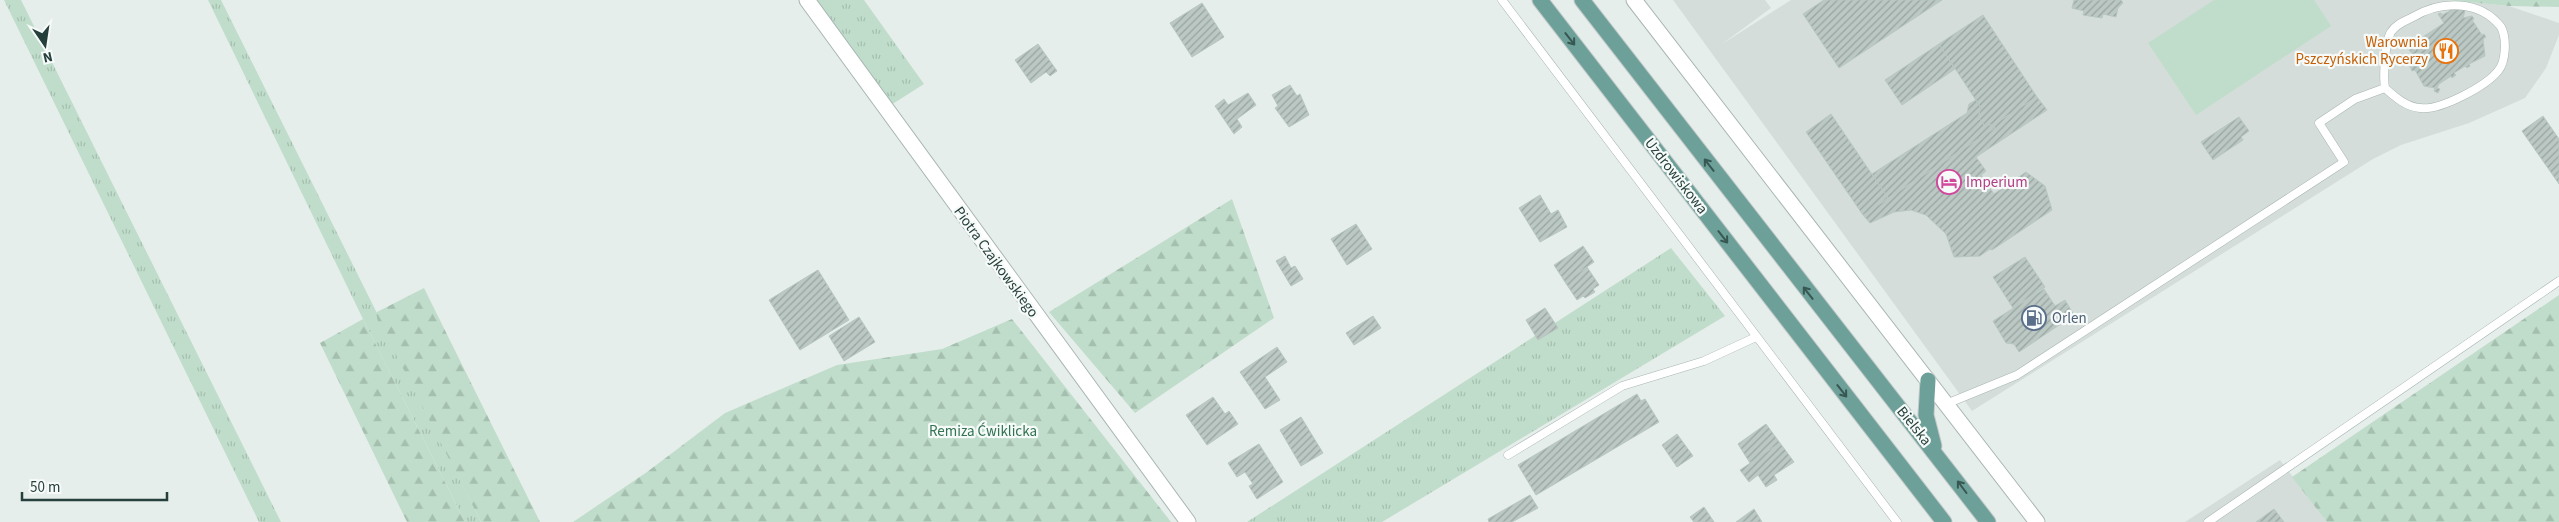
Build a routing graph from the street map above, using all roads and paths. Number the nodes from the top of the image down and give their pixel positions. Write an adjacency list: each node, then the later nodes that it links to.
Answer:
1 (807, 0): 13 (street, Piotra Czajkowskiego)
2 (1502, 0): 8 (lane)
3 (1540, 0): 15 (main road, Uzdrowiskowa, one-way to 15)
4 (1582, 0): 11 (main road, Bielska, one-way to 4)
5 (1634, 0): 9 (street)
6 (2385, 88): 6 (lane); 10 (lane)
7 (2559, 280): 18 (lane)
8 (1756, 337): 12 (lane); 14 (lane)
9 (1928, 380): 10 (street); 11 (main road)
10 (1946, 404): 17 (street)
11 (1936, 453): 16 (main road, Bielska, one-way to 11)
12 (1508, 455)
13 (1188, 522)
14 (1897, 522)
15 (1944, 522)
16 (1988, 522)
17 (2037, 522)
18 (2208, 522)

